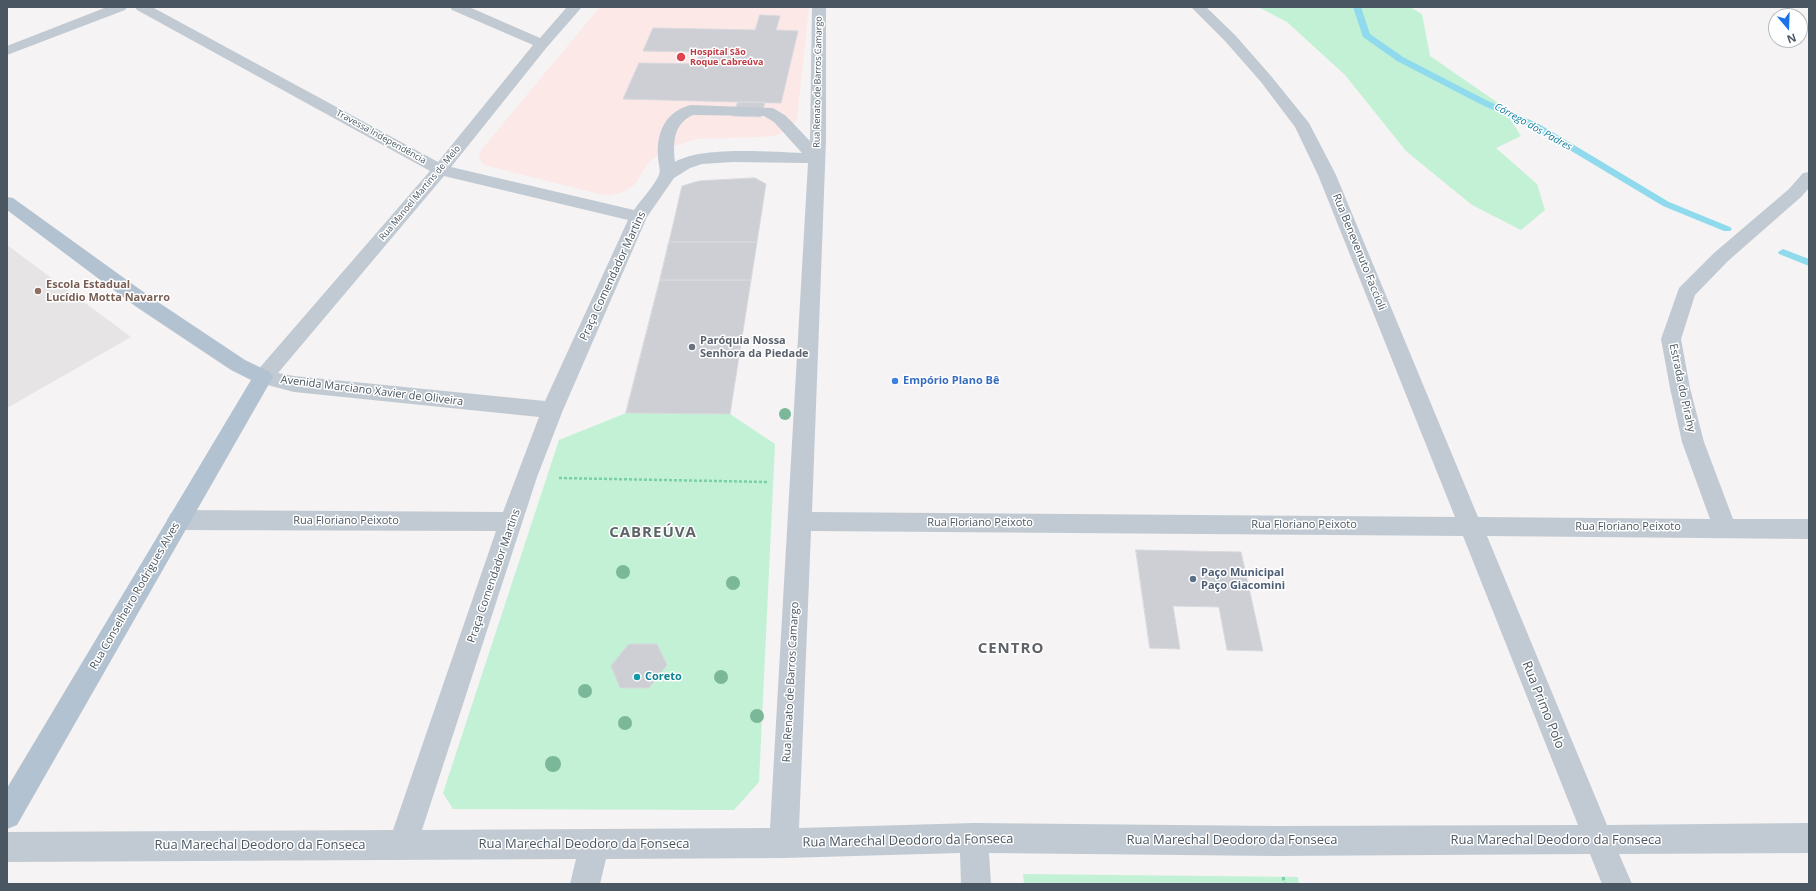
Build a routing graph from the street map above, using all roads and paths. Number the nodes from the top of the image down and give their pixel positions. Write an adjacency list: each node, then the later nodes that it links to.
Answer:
1 (120, 7): 8 (street)
2 (142, 7): 10 (street, Travessa Independência)
3 (457, 7): 7 (street)
4 (575, 7): 7 (street, Rua Manoel Martins de Melo)
5 (819, 7): 9 (street, Rua Renato de Barros Camargo)
6 (1198, 7): 22 (street, Rua Benevenuto Faccioli)
7 (542, 44): 10 (street, Rua Manoel Martins de Melo)
8 (7, 51)
9 (816, 158): 11 (street, Praça Comendador Martins); 11 (street); 18 (street)
10 (440, 170): 14 (street, Travessa Independência); 15 (street, Rua Manoel Martins de Melo)
11 (668, 174): 14 (street, Praça Comendador Martins)
12 (1809, 177): 23 (street, Estrada do Pirahy)
13 (7, 202): 15 (main road, Avenida Marciano Xavier de Oliveira)
14 (638, 217): 16 (street, Praça Comendador Martins)
15 (263, 377): 16 (street, Avenida Marciano Xavier de Oliveira); 19 (main road, Rua Conselheiro Rodrigues Alves)
16 (552, 410): 17 (street, Praça Comendador Martins)
17 (526, 477): 18 (path); 21 (street, Praça Comendador Martins)
18 (801, 482): 20 (street)
19 (179, 520): 21 (street, Rua Floriano Peixoto); 25 (main road, Rua Conselheiro Rodrigues Alves)
20 (799, 521): 22 (street, Rua Floriano Peixoto); 29 (street, Rua Renato de Barros Camargo)
21 (512, 522): 31 (street, Praça Comendador Martins)
22 (1470, 526): 23 (street, Rua Floriano Peixoto); 28 (street, Rua Primo Polo)
23 (1726, 528): 24 (street, Rua Floriano Peixoto)
24 (1809, 529)
25 (7, 815)
26 (974, 838): 28 (street, Rua Marechal Deodoro da Fonseca); 29 (street, Rua Marechal Deodoro da Fonseca); 34 (street)
27 (1809, 838): 28 (street, Rua Marechal Deodoro da Fonseca)
28 (1598, 839): 35 (street, Rua Primo Polo)
29 (784, 843): 30 (street, Rua Marechal Deodoro da Fonseca)
30 (594, 844): 31 (street, Rua Marechal Deodoro da Fonseca); 33 (street)
31 (402, 845): 32 (street, Rua Marechal Deodoro da Fonseca)
32 (7, 846)
33 (585, 884)
34 (976, 884)
35 (1616, 884)

